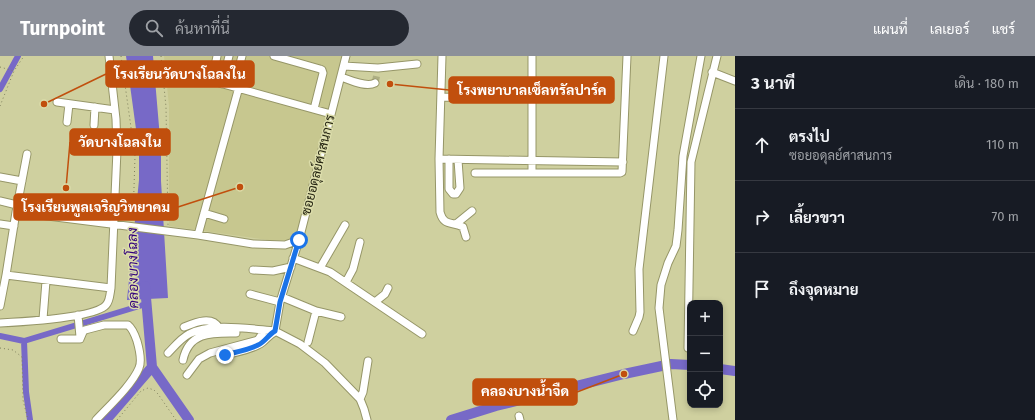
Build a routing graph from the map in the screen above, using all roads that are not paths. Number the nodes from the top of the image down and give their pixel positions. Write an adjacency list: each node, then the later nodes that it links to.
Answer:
1 (109, 56): 27 (street)
2 (217, 56): 19 (street)
3 (229, 56): 19 (street)
4 (242, 56): 20 (street)
5 (274, 56): 26 (street)
6 (346, 56): 14 (street, ซอยอดุลย์ศาสนการ)
7 (442, 56): 21 (street)
8 (532, 56): 35 (street)
9 (627, 56): 36 (street)
10 (664, 56): 75 (street)
11 (701, 56): 88 (street)
12 (717, 56): 15 (street)
13 (417, 64): 14 (street)
14 (344, 66): 16 (street, ซอยอดุลย์ศาสนการ)
15 (712, 72): 17 (street); 78 (street)
16 (341, 77): 18 (street); 28 (street, ซอยอดุลย์ศาสนการ)
17 (735, 81)
18 (375, 83)
19 (222, 84): 20 (street)
20 (237, 87): 26 (street); 44 (street)
21 (441, 97): 22 (street); 32 (street)
22 (480, 98)
23 (57, 102): 24 (street)
24 (69, 104): 25 (street); 29 (street)
25 (95, 107): 27 (street); 30 (street)
26 (314, 109): 28 (street)
27 (115, 110): 48 (street)
28 (331, 114): 53 (street, ซอยอดุลย์ศาสนการ)
29 (67, 122)
30 (94, 126)
31 (26, 154): 40 (street)
32 (440, 159): 33 (street); 47 (street)
33 (449, 160): 34 (street); 34 (street)
34 (458, 160): 35 (street)
35 (532, 161): 36 (street); 38 (street)
36 (623, 162): 38 (street)
37 (475, 173): 38 (street)
38 (532, 173)
39 (0, 177): 40 (street)
40 (22, 181): 42 (street)
41 (0, 201): 42 (street)
42 (17, 209): 48 (street); 50 (street)
43 (472, 211): 47 (street)
44 (204, 213): 45 (street); 51 (street)
45 (224, 219)
46 (0, 224): 50 (street)
47 (456, 224): 52 (street)
48 (113, 225): 51 (street); 62 (street)
49 (345, 225): 57 (street)
50 (14, 226): 59 (street)
51 (198, 235): 53 (street)
52 (466, 237)
53 (299, 240): 55 (street, ซอยอดุลย์ศาสนการ)
54 (360, 242): 61 (street)
55 (293, 258): 56 (street, ซอยอดุลย์ศาสนการ); 57 (street)
56 (291, 267): 58 (street); 65 (street, ซอยอดุลย์ศาสนการ)
57 (320, 268): 61 (street)
58 (253, 270)
59 (4, 277): 60 (street); 67 (street)
60 (46, 281): 62 (street); 71 (street)
61 (346, 282): 66 (street)
62 (110, 288): 69 (street)
63 (388, 288): 66 (street)
64 (250, 294): 65 (street)
65 (281, 300): 68 (street); 76 (street, ซอยอดุลย์ศาสนการ)
66 (375, 302): 77 (street)
67 (0, 306)
68 (316, 311): 70 (street); 81 (street)
69 (78, 315): 71 (street); 79 (street)
70 (341, 317)
71 (43, 320): 72 (street)
72 (0, 323)
73 (184, 327): 74 (street)
74 (219, 328): 76 (street); 82 (street)
75 (633, 331)
76 (268, 334): 83 (street); 84 (street); 86 (street); 87 (street)
77 (422, 334)
78 (688, 336)
79 (80, 338): 80 (street); 90 (street)
80 (61, 339)
81 (308, 342)
82 (168, 353)
83 (225, 355)
84 (183, 360)
85 (368, 361): 87 (street)
86 (187, 375)
87 (360, 399): 89 (street)
88 (672, 416)
89 (367, 419)
90 (96, 420)

